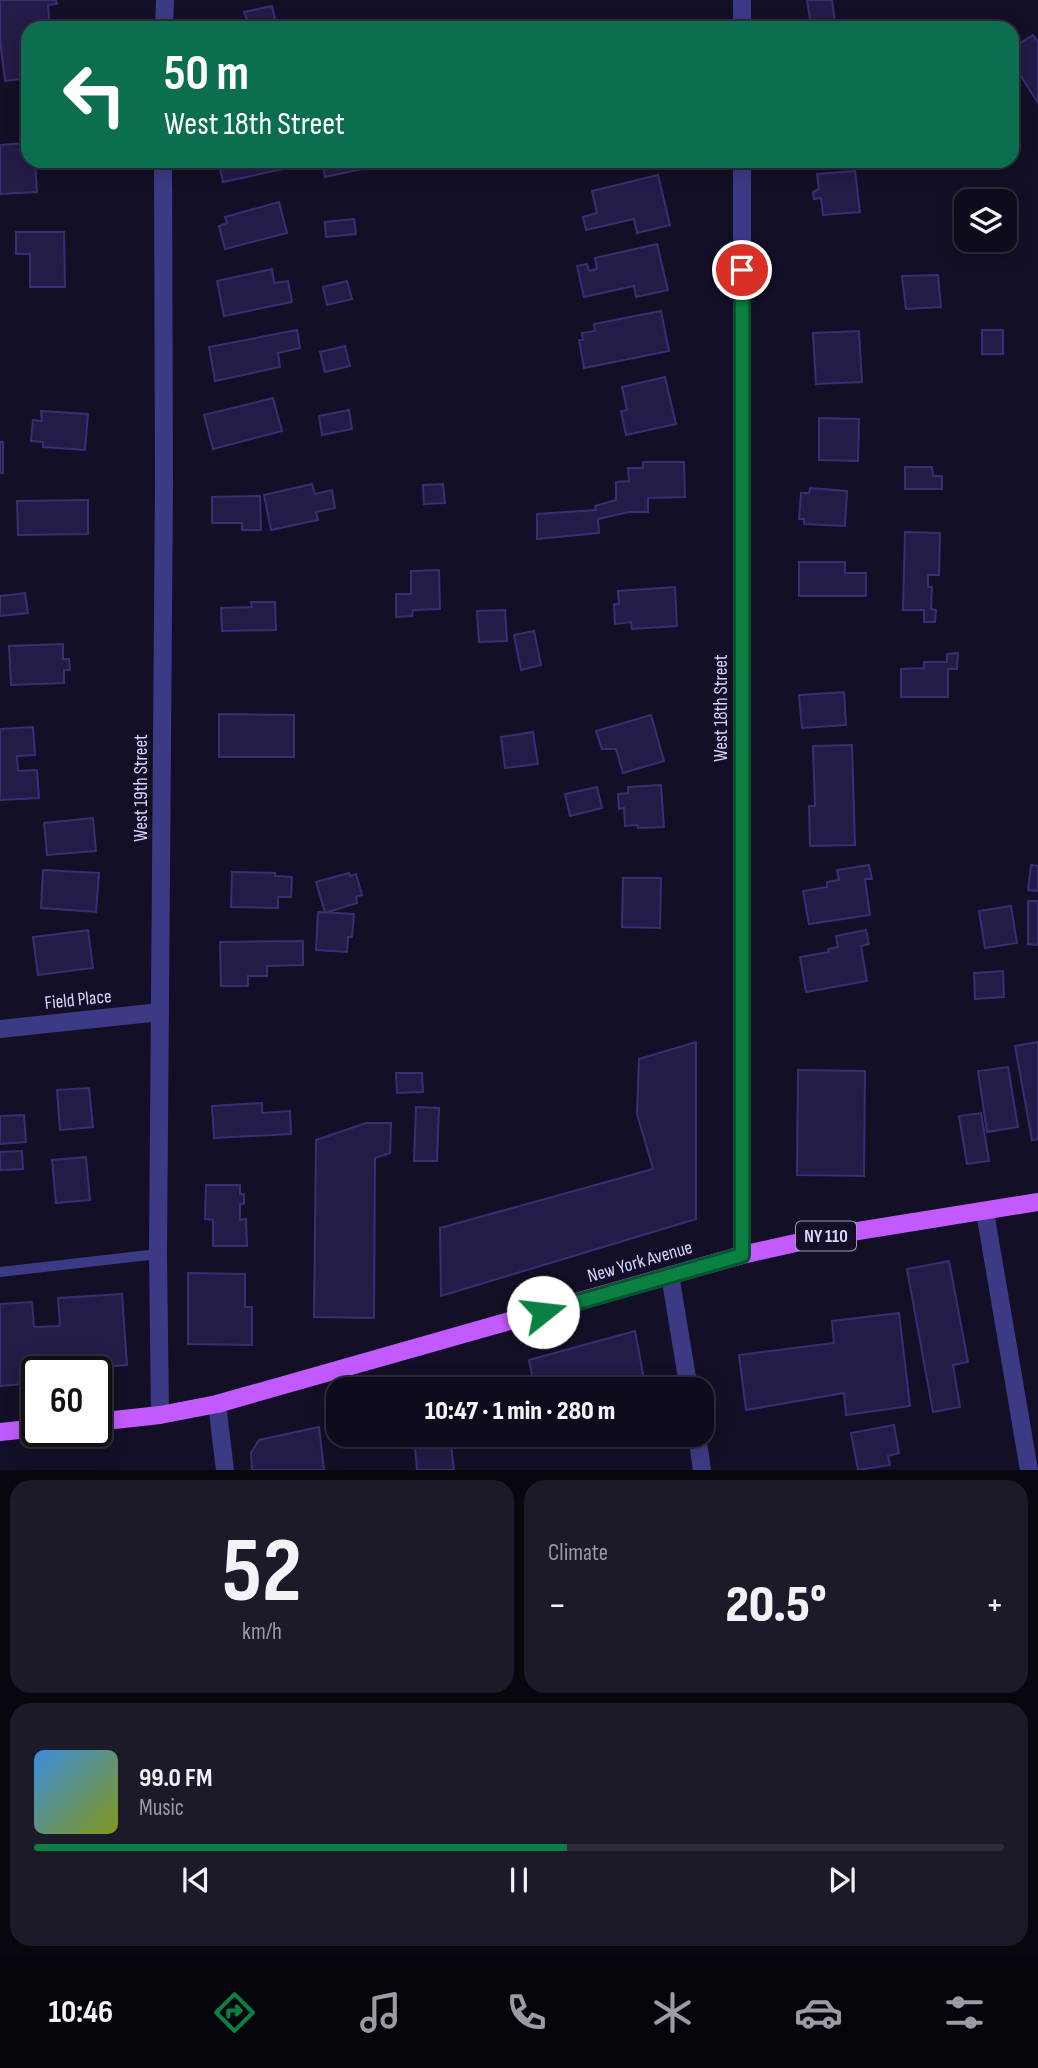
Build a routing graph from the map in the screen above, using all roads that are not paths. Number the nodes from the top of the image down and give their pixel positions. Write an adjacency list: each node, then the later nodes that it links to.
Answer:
1 (165, 0): 3 (street)
2 (742, 0): 4 (street)
3 (164, 21)
4 (742, 21)
5 (163, 168): 7 (street, West 19th Street)
6 (742, 168): 12 (street, West 18th Street)
7 (160, 1013): 8 (street, Field Place); 11 (street, West 19th Street)
8 (0, 1029)
9 (1038, 1202): 10 (main road, New York Avenue / NY 110)
10 (985, 1212): 12 (main road, New York Avenue / NY 110); 24 (street)
11 (158, 1254): 13 (lane); 17 (street, West 19th Street)
12 (742, 1255): 14 (main road, New York Avenue / NY 110)
13 (0, 1272)
14 (670, 1275): 15 (street); 16 (main road, New York Avenue / NY 110)
15 (687, 1377)
16 (217, 1405): 17 (main road, New York Avenue / NY 110); 22 (street)
17 (160, 1415): 18 (main road, New York Avenue / NY 110)
18 (112, 1420)
19 (21, 1430): 20 (main road)
20 (0, 1432)
21 (698, 1447): 23 (street)
22 (225, 1469)
23 (702, 1469)
24 (1029, 1469)

